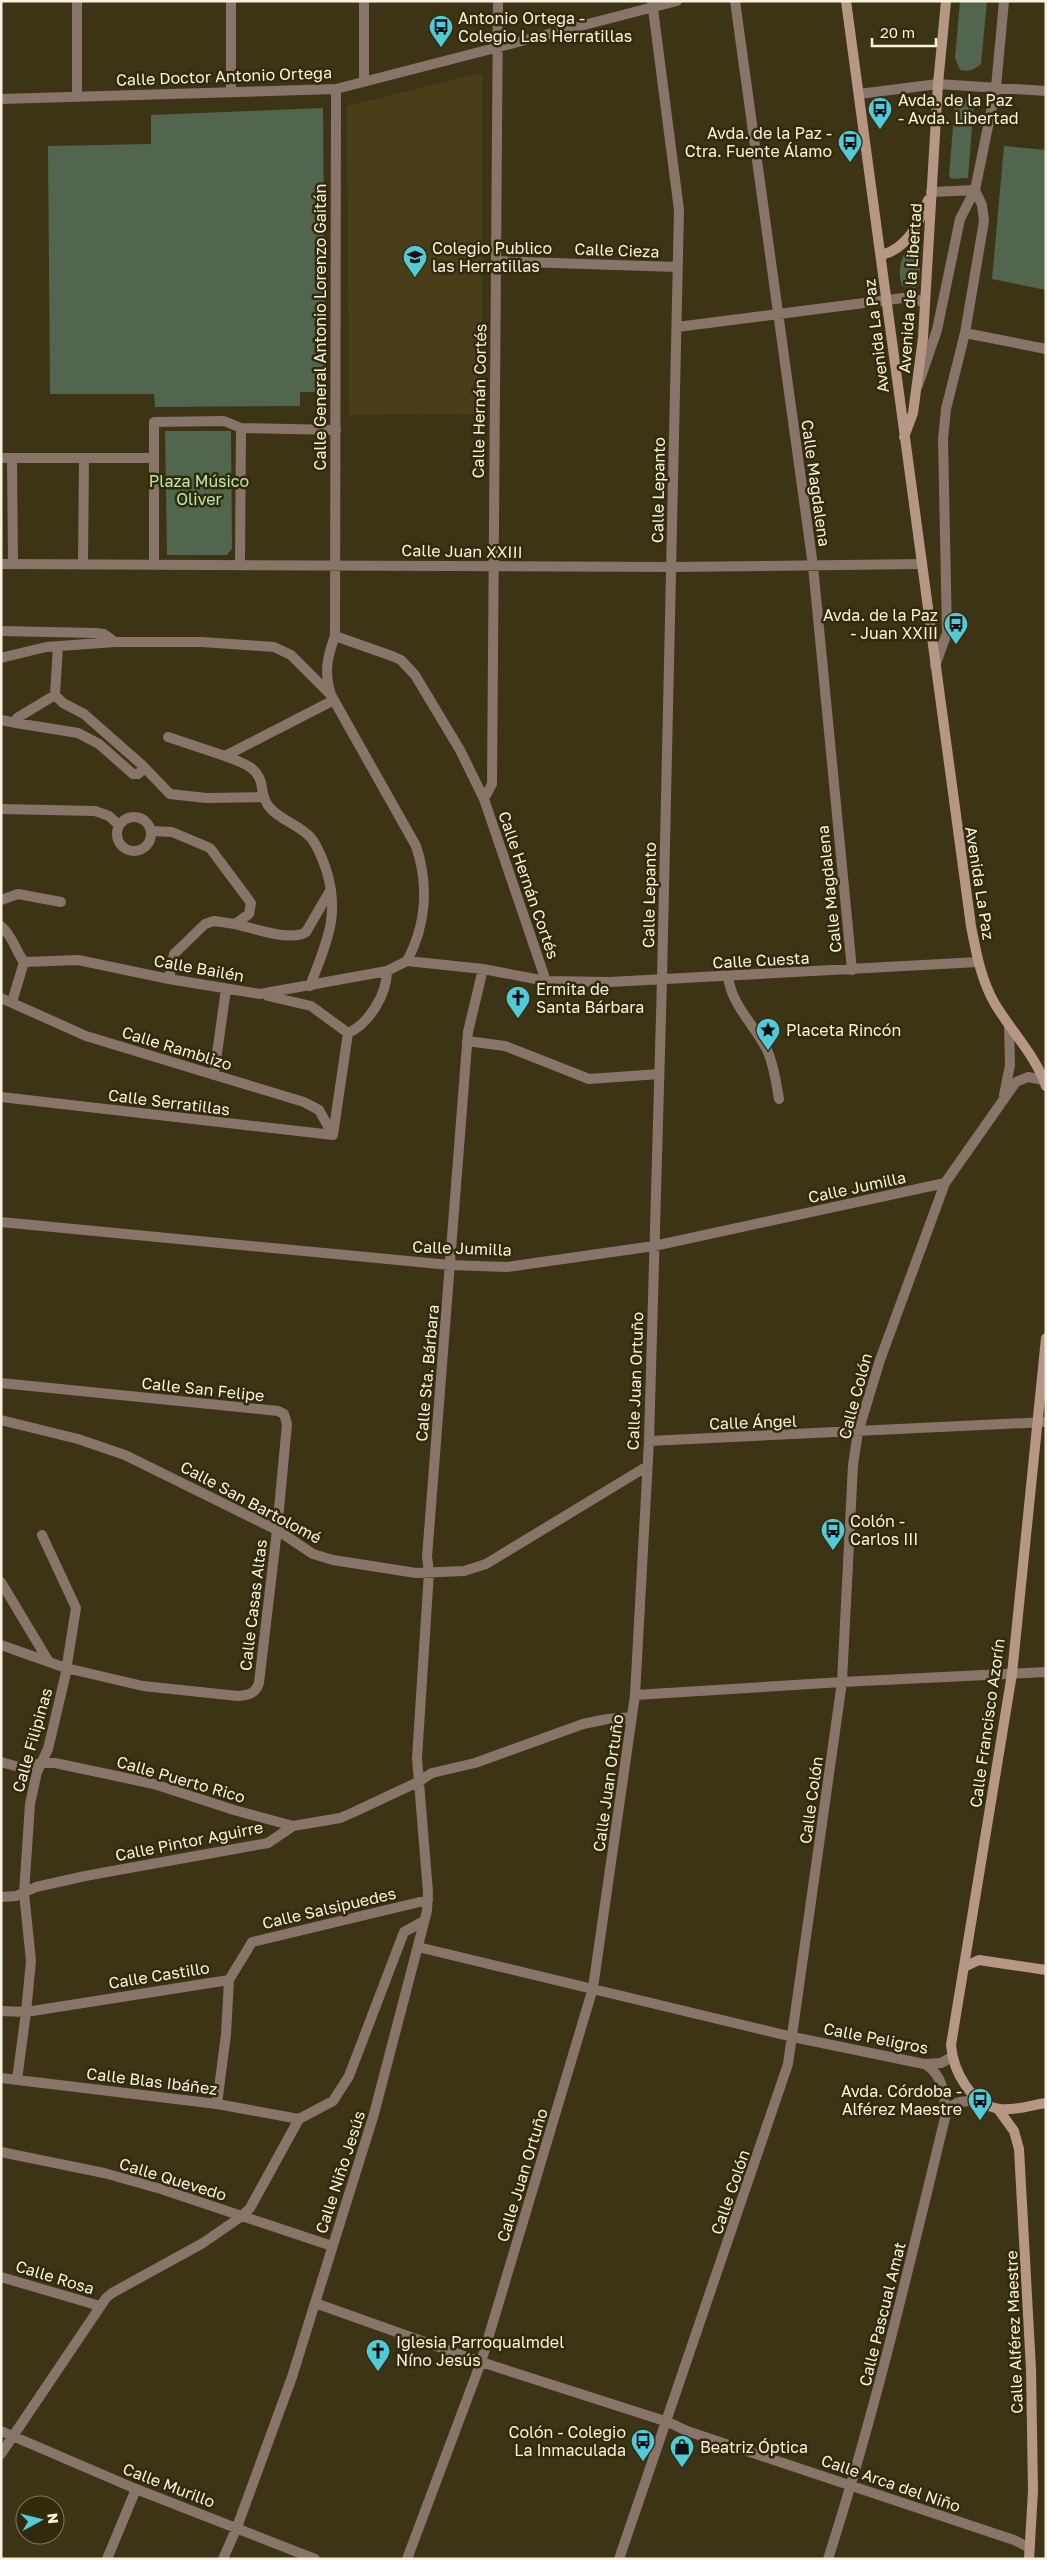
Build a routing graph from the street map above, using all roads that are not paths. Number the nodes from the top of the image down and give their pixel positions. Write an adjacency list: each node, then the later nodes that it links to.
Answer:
1 (77, 1): 19 (street)
2 (231, 1): 17 (street)
3 (364, 1): 12 (street)
4 (498, 1): 11 (street, Calle Hernán Cortés)
5 (677, 1): 10 (street, Calle Doctor Antonio Ortega)
6 (735, 1): 28 (street, Calle Magdalena)
7 (846, 1): 18 (main road, Avenida La Paz)
8 (946, 1): 13 (main road, Avenida de la Libertad)
9 (1004, 1): 14 (street, Avenida de la Libertad)
10 (652, 4): 11 (street, Calle Doctor Antonio Ortega); 25 (street, Calle Lepanto)
11 (498, 48): 12 (street, Calle Doctor Antonio Ortega); 24 (street, Calle Hernán Cortés)
12 (364, 81): 15 (street, Calle Doctor Antonio Ortega)
13 (938, 84): 14 (street); 18 (street); 22 (main road, Avenida de la Libertad)
14 (996, 86): 16 (street); 21 (street, Avenida de la Libertad)
15 (336, 88): 17 (street, Calle Doctor Antonio Ortega); 34 (street, Calle General Antonio Lorenzo Gaitán)
16 (1046, 91)
17 (232, 92): 19 (street, Calle Doctor Antonio Ortega)
18 (859, 94): 23 (main road, Avenida La Paz)
19 (77, 96): 20 (street, Calle Doctor Antonio Ortega)
20 (1, 99)
21 (975, 190): 22 (street, Avenida de la Libertad); 30 (street); 32 (street, Avenida de la Libertad)
22 (931, 192): 23 (main road, Avenida de la Libertad); 27 (main road, Avenida de la Libertad)
23 (882, 255): 26 (main road, Avenida La Paz)
24 (496, 261): 25 (street, Calle Cieza); 47 (street, Calle Hernán Cortés)
25 (677, 267): 29 (street, Calle Lepanto)
26 (887, 301): 27 (street); 28 (street); 35 (main road, Avenida La Paz)
27 (925, 304): 32 (main road, Avenida de la Libertad)
28 (778, 314): 29 (street); 46 (street, Calle Magdalena)
29 (677, 327): 48 (street, Calle Lepanto)
30 (965, 333): 31 (street); 54 (street, Avenida La Paz)
31 (1046, 349)
32 (918, 386): 35 (main road, Avenida de la Libertad)
33 (241, 428): 34 (street); 38 (street); 43 (street)
34 (336, 430): 45 (street, Calle General Antonio Lorenzo Gaitán)
35 (904, 440): 44 (main road, Avenida La Paz)
36 (6, 458): 37 (street); 42 (street)
37 (84, 458): 38 (street); 39 (street)
38 (153, 458): 40 (street)
39 (84, 563): 40 (street, Calle Juan XXIII); 42 (street, Calle Juan XXIII)
40 (154, 563): 43 (street, Calle Juan XXIII)
41 (1, 564): 42 (street, Calle Juan XXIII)
42 (13, 564)
43 (240, 564): 45 (street, Calle Juan XXIII)
44 (922, 564): 46 (street, Calle Juan XXIII); 54 (main road, Avenida La Paz)
45 (336, 565): 47 (street, Calle Juan XXIII); 50 (street, Calle General Antonio Lorenzo Gaitán)
46 (812, 566): 48 (street, Calle Juan XXIII); 76 (street, Calle Magdalena)
47 (493, 567): 48 (street, Calle Juan XXIII); 63 (street, Calle Hernán Cortés)
48 (671, 567): 80 (street, Calle Lepanto)
49 (1, 631): 51 (street)
50 (335, 636): 56 (street, Calle General Antonio Lorenzo Gaitán); 63 (street, Calle Hernán Cortés)
51 (115, 642): 52 (street); 56 (street)
52 (58, 646): 53 (street); 55 (street)
53 (1, 658)
54 (934, 666): 74 (main road, Avenida La Paz)
55 (55, 695): 58 (street); 61 (street)
56 (333, 698): 60 (street); 72 (street)
57 (1, 720): 58 (street)
58 (16, 723): 61 (street)
59 (168, 737): 60 (street)
60 (225, 756): 62 (street)
61 (145, 768): 62 (street)
62 (264, 797): 67 (street)
63 (484, 799): 81 (street, Calle Hernán Cortés)
64 (1, 809): 65 (street)
65 (120, 825): 66 (street); 66 (street)
66 (151, 831): 70 (street)
67 (331, 889): 70 (street); 82 (street)
68 (1, 900): 69 (street)
69 (61, 902)
70 (235, 924): 79 (street)
71 (1, 926): 73 (street)
72 (407, 961): 75 (street, Calle Cuesta); 77 (street, Calle Bailén)
73 (24, 962): 79 (street, Calle Bailén); 86 (street)
74 (978, 962): 76 (street, Calle Cuesta); 87 (main road, Avenida La Paz)
75 (482, 969): 81 (street, Calle Cuesta); 89 (street, Calle Sta. Bárbara)
76 (852, 970): 78 (street, Calle Cuesta)
77 (387, 971): 82 (street, Calle Bailén); 88 (street)
78 (728, 977): 80 (street, Calle Cuesta); 95 (street)
79 (168, 979): 83 (street, Calle Bailén)
80 (662, 980): 81 (street, Calle Cuesta); 90 (street, Calle Juan Ortuño)
81 (546, 981)
82 (310, 986): 84 (street, Calle Bailén)
83 (226, 989): 84 (street, Calle Bailén); 91 (street)
84 (260, 994): 88 (street)
85 (1, 998): 86 (street, Calle Ramblizo)
86 (12, 1002): 91 (street, Calle Ramblizo)
87 (1009, 1025): 92 (main road, Avenida La Paz); 94 (street)
88 (348, 1033): 96 (street)
89 (467, 1041): 90 (street); 100 (street, Calle Sta. Bárbara)
90 (660, 1074): 99 (street, Calle Juan Ortuño)
91 (214, 1075): 96 (street, Calle Ramblizo)
92 (1045, 1083): 94 (street, Calle Colón)
93 (1, 1098): 96 (street, Calle Serratillas)
94 (1003, 1098): 97 (street, Calle Colón)
95 (779, 1099)
96 (333, 1135)
97 (945, 1183): 99 (street, Calle Jumilla); 105 (street, Calle Colón)
98 (1, 1222): 100 (street, Calle Jumilla)
99 (654, 1246): 100 (street, Calle Jumilla); 106 (street, Calle Juan Ortuño)
100 (450, 1265): 110 (street, Calle Sta. Bárbara)
101 (1046, 1338): 104 (main road, Calle Francisco Azorín)
102 (1, 1383): 108 (street, Calle San Felipe)
103 (1, 1420): 108 (street, Calle San Bartolomé)
104 (1042, 1422): 105 (street, Calle Ángel); 116 (main road, Calle Francisco Azorín)
105 (858, 1432): 106 (street, Calle Ángel); 117 (street, Calle Colón)
106 (648, 1441): 107 (street, Calle Juan Ortuño)
107 (646, 1467): 110 (street, Calle San Bartolomé); 118 (street, Calle Juan Ortuño)
108 (278, 1530): 110 (street, Calle San Bartolomé); 114 (street, Calle Casas Altas)
109 (42, 1535): 114 (street, Calle Filipinas)
110 (429, 1572): 122 (street, Calle Sta. Bárbara)
111 (1, 1582): 113 (street)
112 (1, 1645): 113 (street, Calle Casas Altas)
113 (49, 1662): 114 (street, Calle Casas Altas)
114 (66, 1668): 121 (street, Calle Filipinas)
115 (1046, 1672): 116 (street)
116 (1012, 1674): 117 (street); 129 (main road, Calle Francisco Azorín)
117 (842, 1682): 118 (street); 135 (street, Calle Colón)
118 (635, 1695): 119 (street, Calle Juan Ortuño)
119 (632, 1717): 122 (street, Calle Pintor Aguirre); 132 (street, Calle Juan Ortuño)
120 (1, 1762): 121 (street, Calle Puerto Rico)
121 (41, 1763): 123 (street, Calle Puerto Rico); 124 (street, Calle Filipinas)
122 (418, 1782): 123 (street, Calle Pintor Aguirre); 126 (street, Calle Niño Jesús)
123 (293, 1826): 124 (street, Calle Pintor Aguirre)
124 (24, 1893): 125 (street, Calle Pintor Aguirre); 134 (street, Calle Filipinas)
125 (1, 1897)
126 (428, 1900): 127 (street, Calle Niño Jesús); 131 (street, Calle Salsipuedes)
127 (424, 1921): 128 (street, Calle Niño Jesús); 145 (street)
128 (418, 1947): 132 (street, Calle Peligros); 148 (street, Calle Niño Jesús)
129 (964, 1967): 130 (main road); 136 (main road, Calle Francisco Azorín)
130 (1046, 1970)
131 (229, 1980): 134 (street, Calle Castillo); 142 (street, Calle Castillo)
132 (593, 1988): 135 (street, Calle Peligros); 152 (street, Calle Juan Ortuño)
133 (1, 2011): 134 (street, Calle Castillo)
134 (26, 2012): 139 (street, Calle Filipinas)
135 (793, 2037): 137 (street, Calle Peligros); 153 (street, Calle Colón)
136 (952, 2058): 137 (street, Calle Peligros); 140 (main road, Calle Francisco Azorín)
137 (924, 2064): 144 (street)
138 (1, 2078): 139 (street, Calle Blas Ibáñez)
139 (16, 2080): 142 (street, Calle Blas Ibáñez)
140 (980, 2101): 143 (main road); 144 (street)
141 (1046, 2103): 143 (main road)
142 (217, 2104): 145 (street, Calle Blas Ibáñez)
143 (998, 2109): 160 (main road, Calle Alférez Maestre)
144 (945, 2118): 157 (street, Calle Pascual Amat)
145 (299, 2119): 147 (street)
146 (1, 2152): 147 (street, Calle Quevedo)
147 (242, 2216): 148 (street, Calle Quevedo); 151 (street)
148 (332, 2246): 150 (street, Calle Niño Jesús)
149 (1, 2277): 151 (street, Calle Rosa)
150 (315, 2303): 152 (street, Calle Arca del Niño); 159 (street, Calle Niño Jesús)
151 (100, 2306): 155 (street)
152 (481, 2362): 153 (street, Calle Arca del Niño); 164 (street, Calle Juan Ortuño)
153 (668, 2422): 157 (street, Calle Arca del Niño); 165 (street, Calle Colón)
154 (1, 2431): 155 (street, Calle Murillo)
155 (13, 2437): 156 (street); 158 (street, Calle Murillo)
156 (1, 2454)
157 (851, 2486): 160 (street, Calle Arca del Niño); 166 (street, Calle Pascual Amat)
158 (136, 2490): 159 (street, Calle Murillo); 161 (street)
159 (237, 2527): 162 (street, Calle Niño Jesús); 163 (street, Calle Murillo)
160 (1030, 2548): 167 (main road, Calle Alférez Maestre)
161 (107, 2559)
162 (222, 2559)
163 (316, 2559)
164 (407, 2559)
165 (619, 2559)
166 (828, 2559)
167 (1029, 2559)

